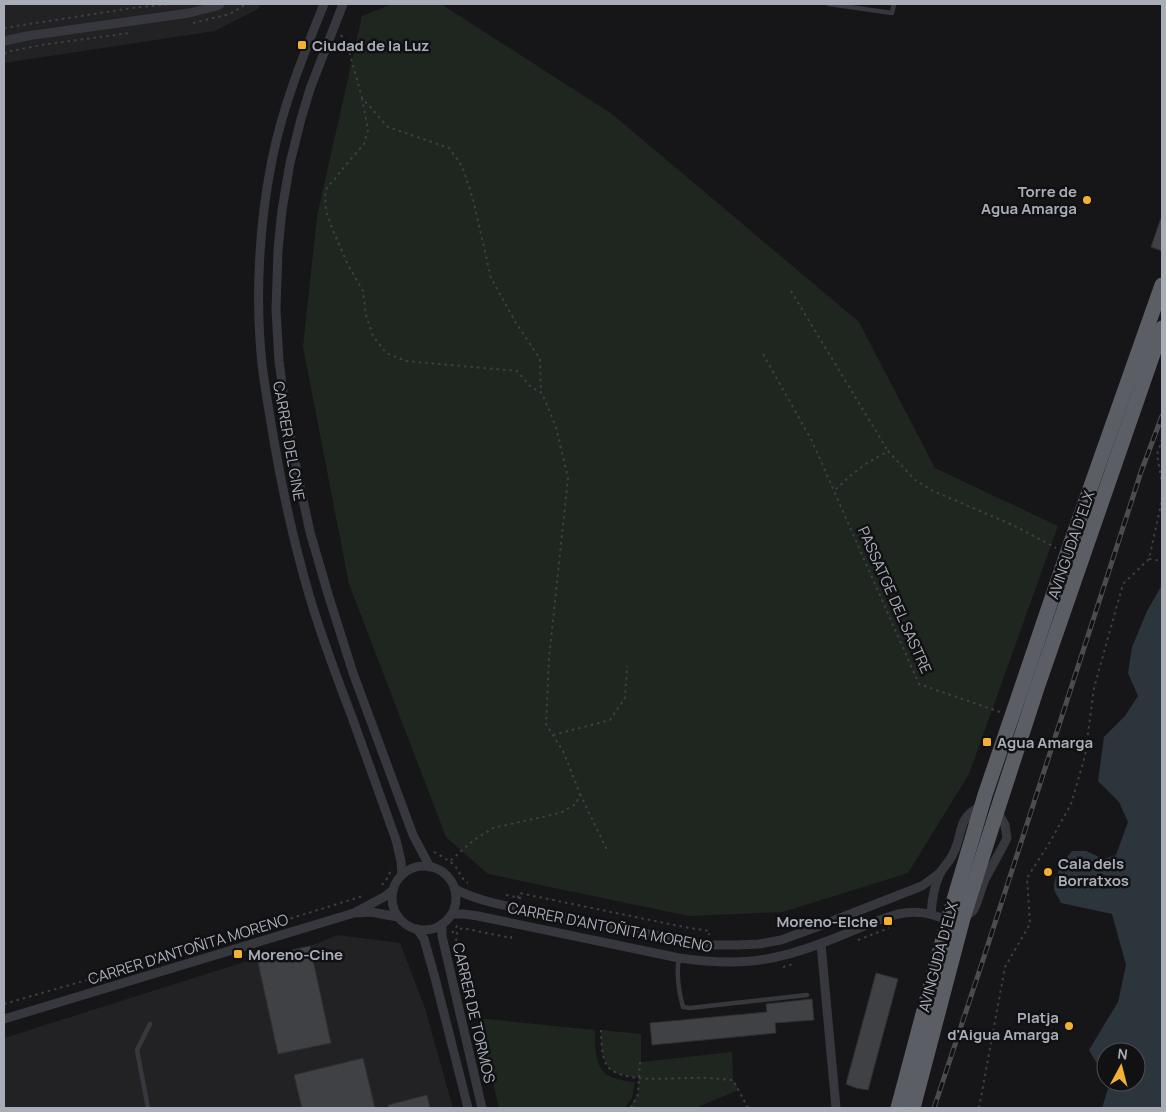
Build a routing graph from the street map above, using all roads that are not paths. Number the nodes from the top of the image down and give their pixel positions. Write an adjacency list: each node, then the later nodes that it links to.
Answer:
1 (220, 4): 6 (street)
2 (324, 4): 13 (street, CARRER DEL CINE)
3 (343, 4): 11 (street, CARRER DEL CINE)
4 (829, 4): 5 (lane)
5 (894, 4)
6 (4, 41)
7 (1162, 285): 9 (highway, AVINGUDA D'ELX)
8 (1162, 328): 10 (highway, AVINGUDA D'ELX)
9 (982, 806): 10 (street); 12 (street, AVINGUDA D'ELX); 21 (highway, AVINGUDA D'ELX)
10 (997, 811): 20 (highway, AVINGUDA D'ELX)
11 (430, 866): 13 (street); 14 (street)
12 (941, 872): 14 (street, CARRER D'ANTOÑITA MORENO); 18 (street, AVINGUDA D'ELX)
13 (402, 875): 15 (street)
14 (455, 888): 17 (street)
15 (393, 890): 16 (street, CARRER D'ANTOÑITA MORENO); 19 (street)
16 (354, 913): 19 (street, CARRER D'ANTOÑITA MORENO); 27 (street, CARRER D'ANTOÑITA MORENO)
17 (452, 914): 22 (street); 25 (street, CARRER D'ANTOÑITA MORENO)
18 (931, 914): 21 (street, CARRER D'ANTOÑITA MORENO); 24 (street, CARRER D'ANTOÑITA MORENO)
19 (398, 917): 23 (street)
20 (963, 918): 21 (street, CARRER D'ANTOÑITA MORENO); 34 (highway, AVINGUDA D'ELX)
21 (948, 920): 33 (highway, AVINGUDA D'ELX)
22 (442, 924): 23 (street); 31 (street, CARRER DE TORMOS)
23 (417, 929): 30 (street, CARRER DE TORMOS)
24 (820, 944): 25 (street, CARRER D'ANTOÑITA MORENO); 32 (street)
25 (679, 958): 26 (lane)
26 (807, 995)
27 (4, 1018)
28 (150, 1024): 29 (lane)
29 (148, 1108)
30 (468, 1108)
31 (482, 1108)
32 (836, 1108)
33 (898, 1108)
34 (913, 1108)

